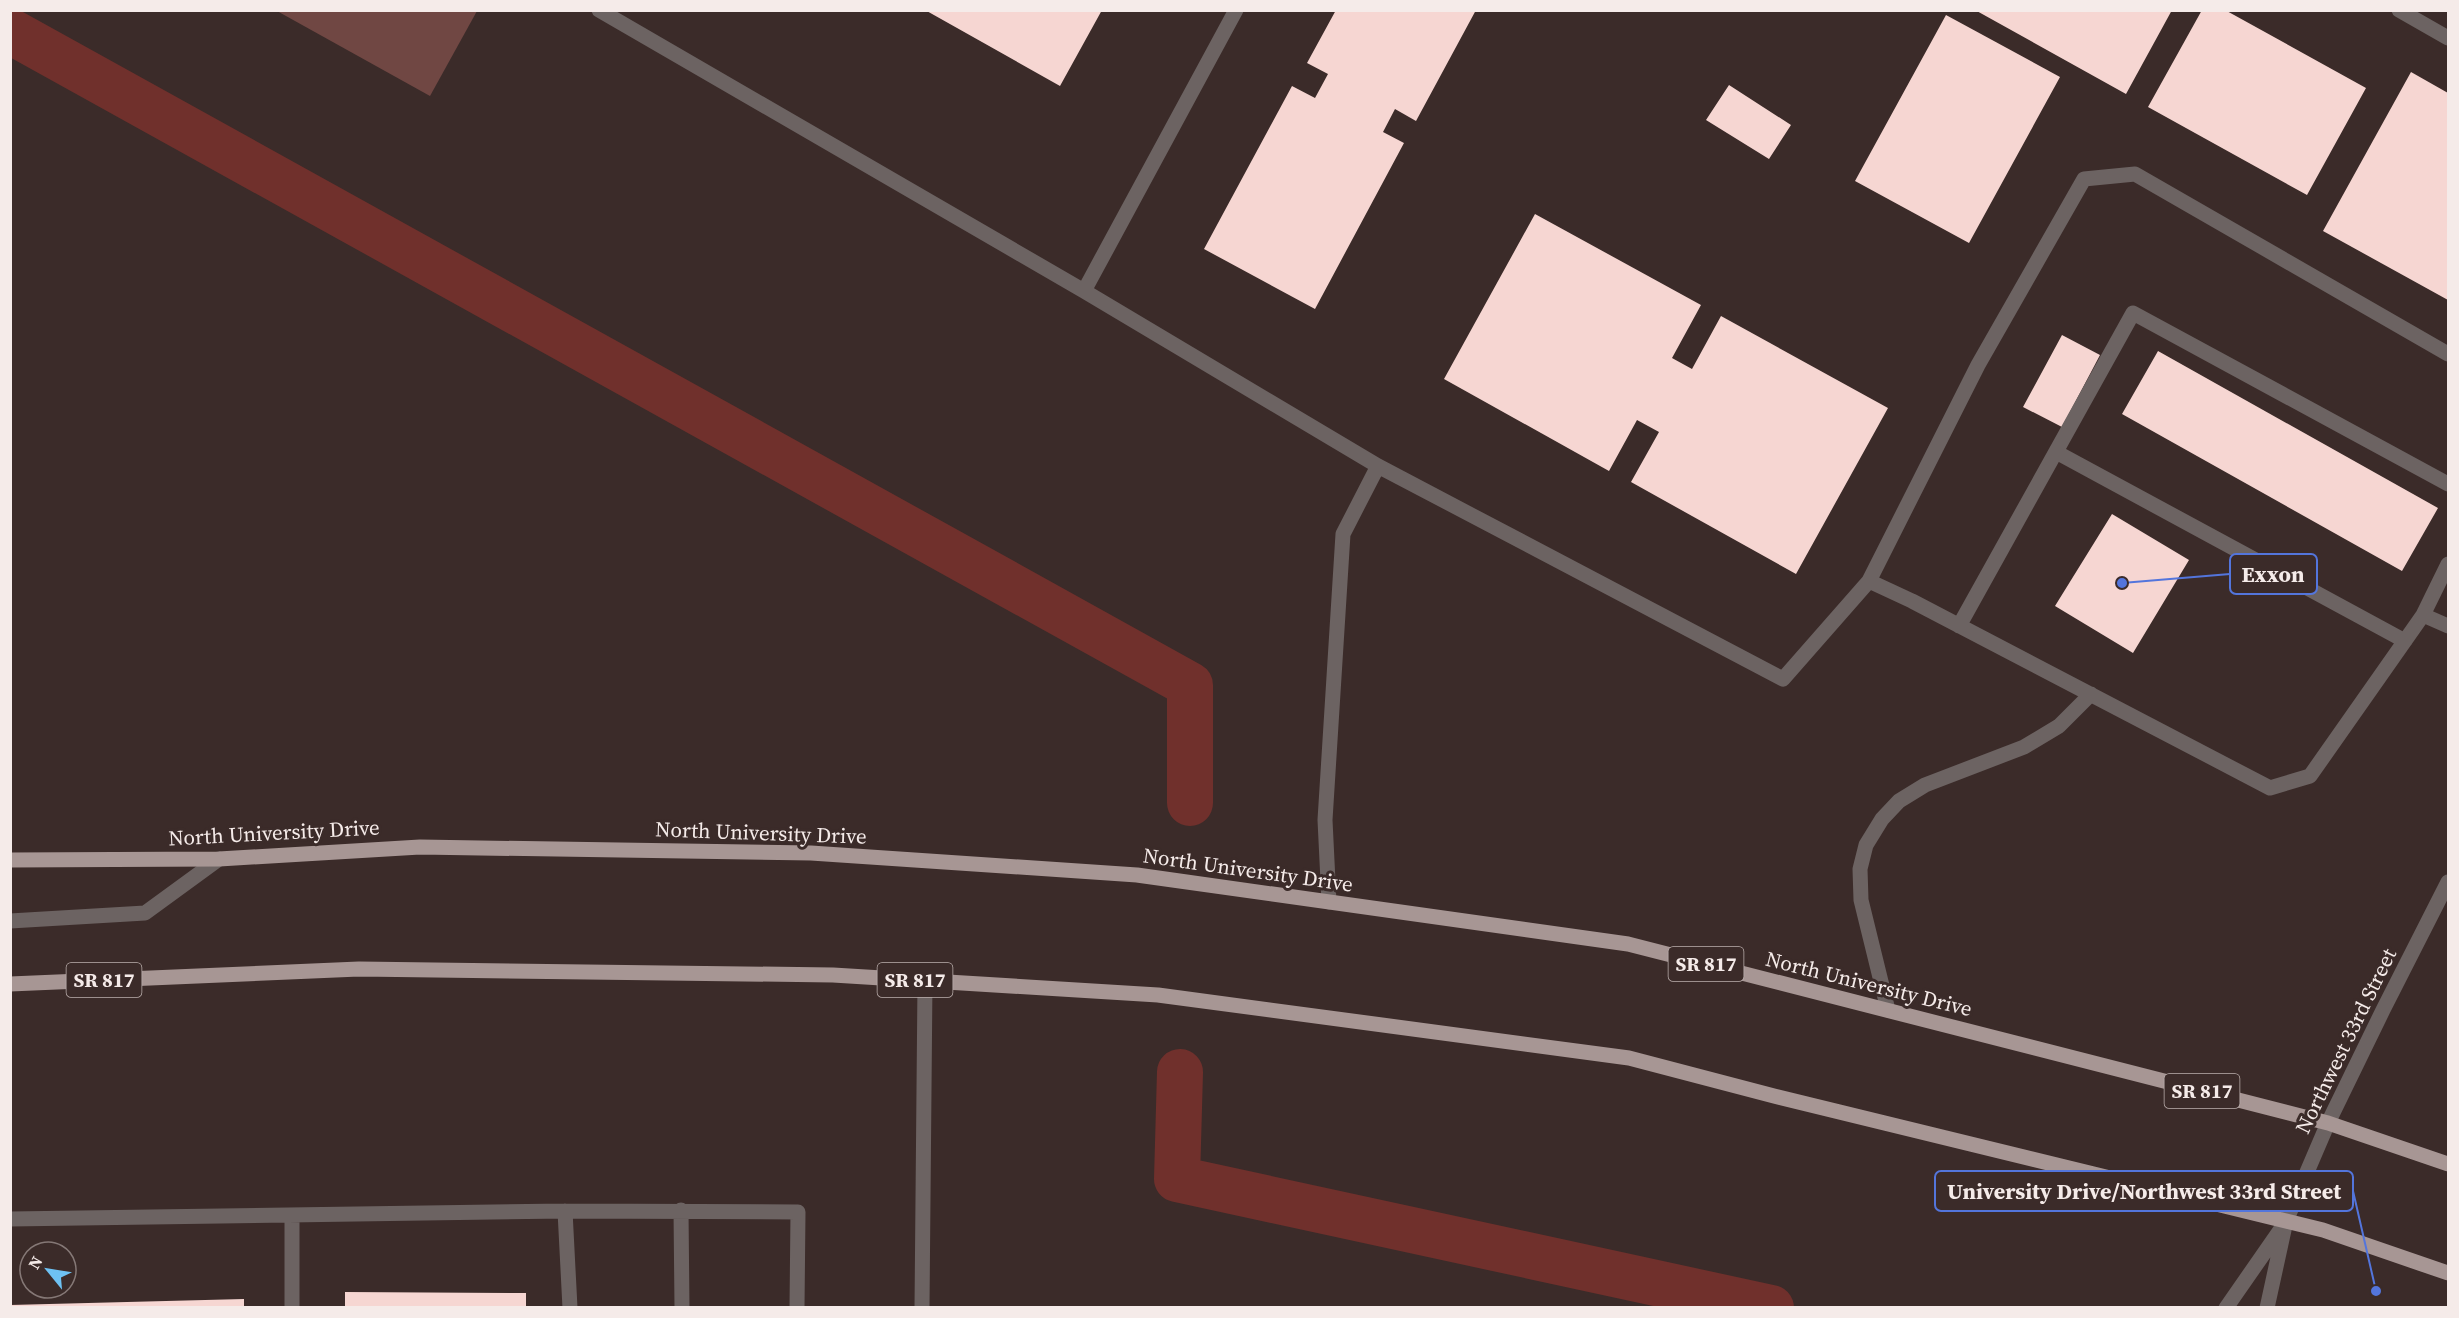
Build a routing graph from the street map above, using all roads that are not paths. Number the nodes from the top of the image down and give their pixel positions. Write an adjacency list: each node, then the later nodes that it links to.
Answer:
1 (599, 10): 5 (street)
2 (1236, 10): 5 (street)
3 (2398, 10): 4 (street)
4 (2448, 38)
5 (1084, 291): 8 (street)
6 (2448, 354): 11 (street)
7 (2056, 452): 9 (street); 13 (street); 15 (street)
8 (1378, 466): 11 (street); 20 (street)
9 (2448, 484)
10 (2448, 564): 12 (street)
11 (1869, 581): 13 (street)
12 (2423, 615): 14 (street); 15 (street)
13 (1959, 626): 16 (street)
14 (2448, 626)
15 (2405, 641): 16 (street)
16 (2091, 694): 24 (street)
17 (219, 859): 18 (main road, North University Drive / SR 817); 20 (main road, North University Drive / SR 817); 21 (street)
18 (10, 860)
19 (2448, 882): 25 (street, Northwest 33rd Street)
20 (1329, 902): 24 (main road, North University Drive / SR 817)
21 (10, 921)
22 (925, 981): 23 (main road, SR 817); 31 (main road, SR 817); 37 (street)
23 (10, 984)
24 (1888, 1010): 25 (main road, North University Drive / SR 817)
25 (2328, 1123): 26 (main road, North University Drive / SR 817); 31 (street, Northwest 33rd Street)
26 (2448, 1164)
27 (565, 1210): 28 (street); 29 (street); 34 (street)
28 (681, 1210): 35 (street); 36 (street)
29 (292, 1215): 30 (street); 33 (street)
30 (10, 1219)
31 (2286, 1221): 32 (main road, SR 817); 38 (street); 39 (street)
32 (2448, 1273)
33 (292, 1308)
34 (570, 1308)
35 (682, 1308)
36 (797, 1308)
37 (922, 1308)
38 (2226, 1308)
39 (2267, 1308)

